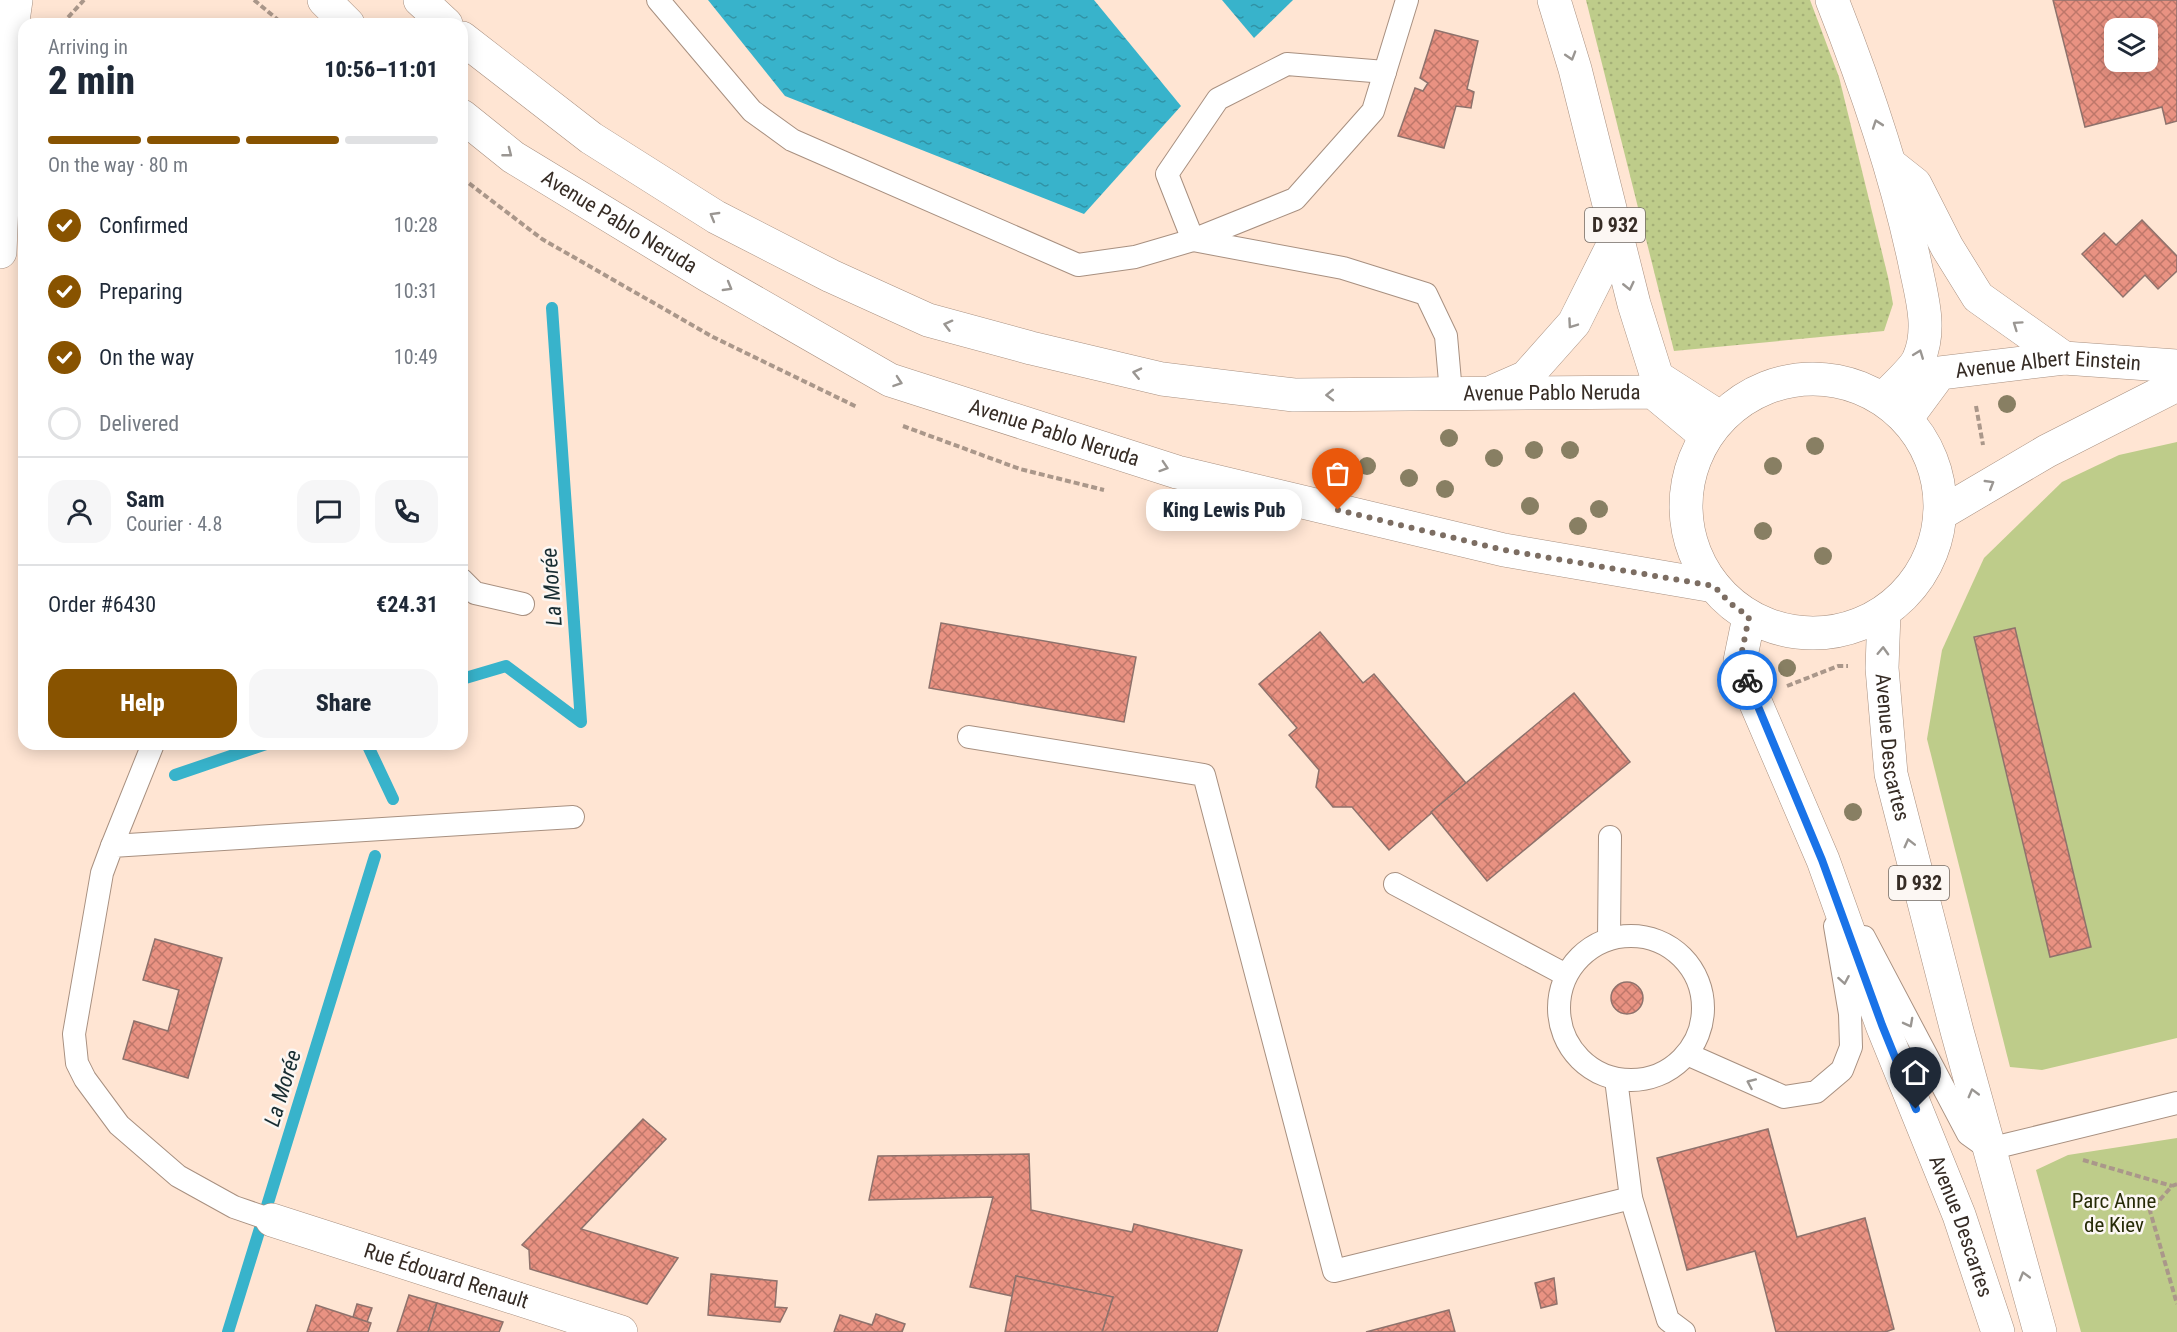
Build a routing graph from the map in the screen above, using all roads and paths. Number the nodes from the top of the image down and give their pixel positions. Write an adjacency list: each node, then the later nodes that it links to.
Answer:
1 (16, 0): 20 (main road)
2 (84, 0): 10 (path)
3 (254, 0): 11 (path)
4 (324, 0): 12 (main road)
5 (420, 0): 13 (main road)
6 (658, 0): 19 (lane)
7 (1407, 0): 15 (lane)
8 (1554, 0): 18 (main road, D 932, one-way to 18)
9 (1832, 0): 17 (main road, one-way to 9)
10 (68, 18)
11 (276, 18)
12 (342, 18)
13 (440, 18)
14 (468, 43): 24 (main road, Avenue Pablo Neruda, one-way to 14)
15 (1385, 72): 19 (lane); 19 (lane)
16 (468, 121): 32 (main road, Avenue Pablo Neruda, one-way to 32)
17 (1892, 165): 21 (main road, one-way to 17); 27 (main road, one-way to 17)
18 (1618, 235): 25 (main road, one-way to 25); 28 (main road, D 932, one-way to 28)
19 (1193, 240): 24 (lane)
20 (0, 252)
21 (2064, 358): 22 (main road, Avenue Albert Einstein); 27 (main road, Avenue Albert Einstein)
22 (2177, 366)
23 (2177, 385): 30 (main road, Avenue Albert Einstein, one-way to 23)
24 (1451, 393): 25 (main road, Avenue Pablo Neruda)
25 (1490, 393): 28 (main road, Avenue Pablo Neruda)
26 (1974, 395): 29 (path)
27 (1895, 409): 28 (main road); 30 (main road)
28 (1713, 427): 32 (main road)
29 (1985, 452)
30 (1940, 514): 34 (main road)
31 (468, 586): 33 (lane)
32 (1714, 586): 35 (main road)
33 (523, 604)
34 (1884, 613): 35 (main road); 50 (main road, Avenue Descartes / D 932, one-way to 34)
35 (1749, 617): 43 (main road, Avenue Descartes)
36 (1855, 665): 37 (path)
37 (1784, 688)
38 (969, 736): 53 (lane)
39 (151, 750): 42 (lane)
40 (573, 817): 42 (lane)
41 (1610, 837): 45 (lane)
42 (112, 846): 54 (lane)
43 (1822, 860): 47 (lane, one-way to 47); 50 (lane, one-way to 50); 58 (main road, Avenue Descartes)
44 (1395, 884): 46 (lane)
45 (1609, 939): 46 (lane); 47 (lane)
46 (1566, 975): 48 (lane)
47 (1687, 1054): 48 (lane)
48 (1616, 1079): 53 (lane)
49 (2177, 1103): 50 (lane)
50 (1989, 1149): 59 (main road, Avenue Descartes / D 932, one-way to 50)
51 (2078, 1158): 52 (path)
52 (2174, 1185): 55 (path)
53 (1631, 1198): 57 (lane)
54 (272, 1220): 56 (main road, Rue Édouard Renault)
55 (2177, 1304)
56 (621, 1332)
57 (1684, 1332)
58 (1998, 1332)
59 (2040, 1332)

